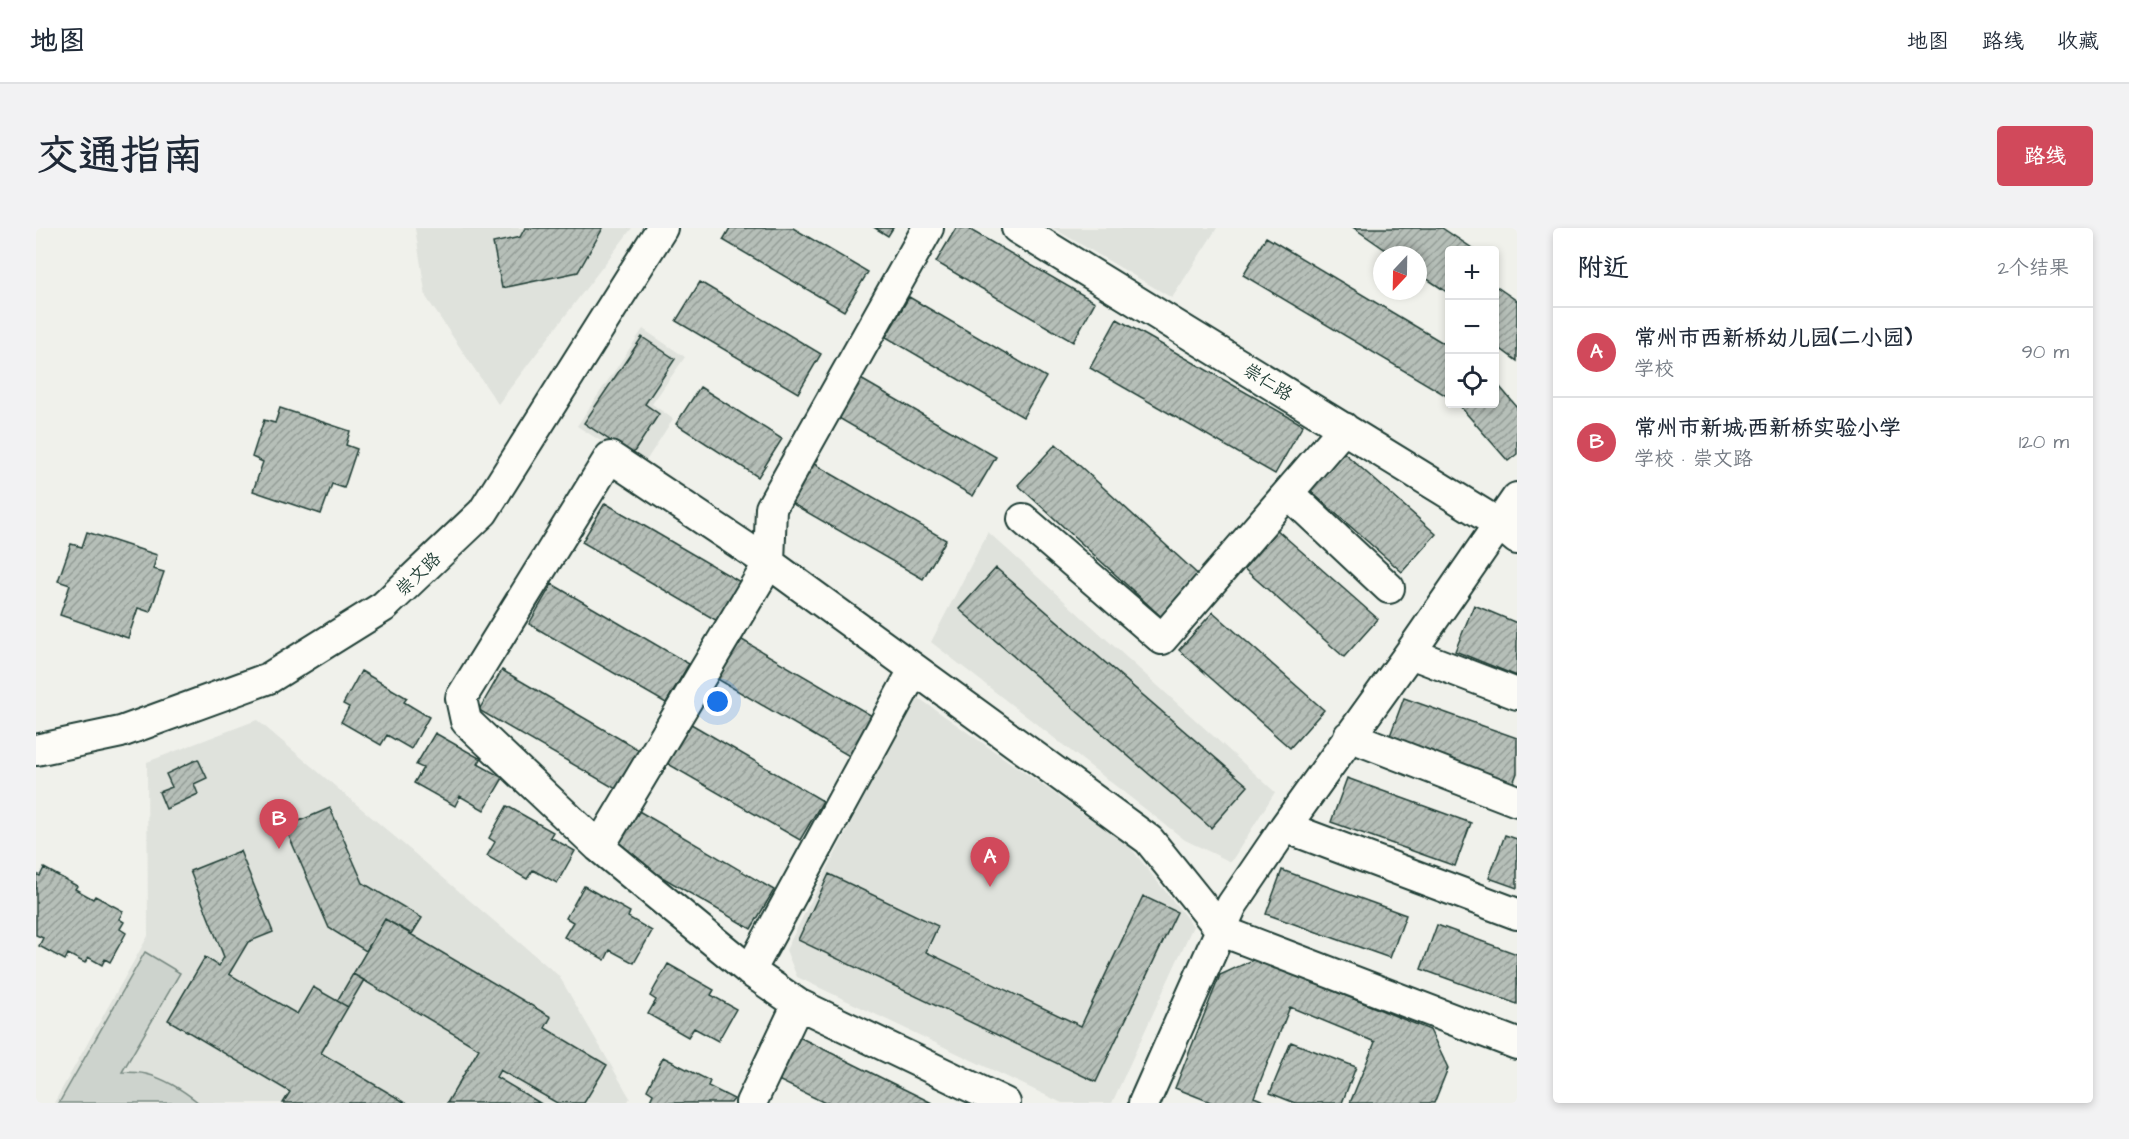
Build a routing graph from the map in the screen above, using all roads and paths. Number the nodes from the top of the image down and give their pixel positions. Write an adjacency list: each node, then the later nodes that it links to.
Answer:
1 (663, 228): 15 (street, 崇文路)
2 (928, 228): 9 (street)
3 (1017, 228): 4 (street, 崇仁路)
4 (1344, 428): 5 (street); 8 (street, 崇仁路)
5 (1288, 494): 7 (street); 10 (street)
6 (1517, 498): 8 (street)
7 (1023, 519)
8 (1508, 531): 11 (street)
9 (769, 563): 12 (street); 18 (street); 18 (street)
10 (1389, 588)
11 (1410, 653): 13 (street); 14 (street)
12 (914, 670): 20 (street); 21 (street)
13 (1517, 694)
14 (1349, 736): 16 (street); 17 (street)
15 (36, 750)
16 (1517, 801)
17 (1285, 827): 19 (street); 20 (street)
18 (599, 848): 21 (street)
19 (1517, 914)
20 (1221, 931): 23 (street); 27 (street)
21 (750, 972): 22 (street)
22 (798, 1004): 24 (street); 25 (street)
23 (1517, 1044)
24 (956, 1092): 26 (street)
25 (763, 1099)
26 (1005, 1103)
27 (1144, 1103)

